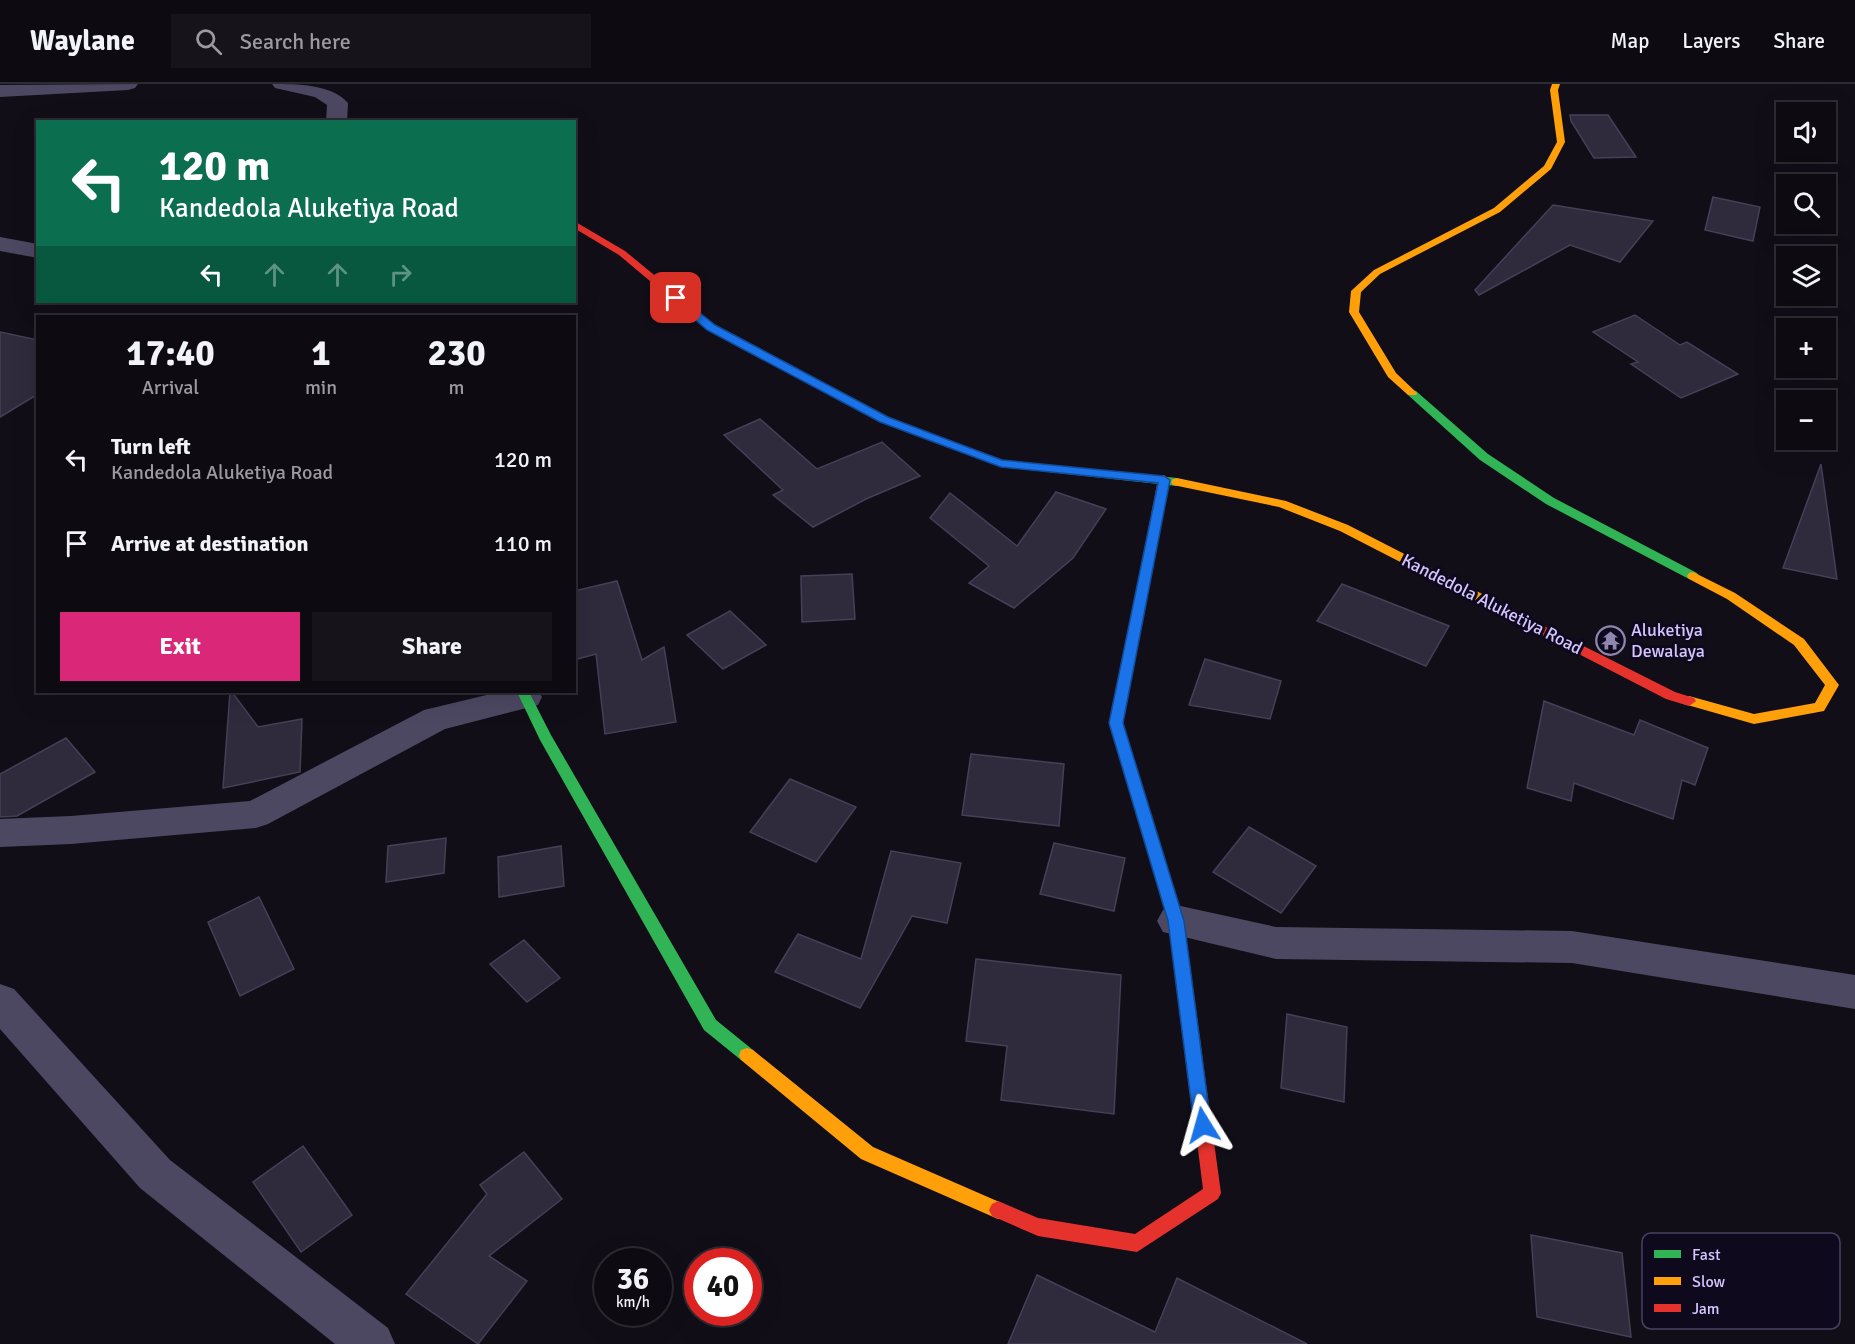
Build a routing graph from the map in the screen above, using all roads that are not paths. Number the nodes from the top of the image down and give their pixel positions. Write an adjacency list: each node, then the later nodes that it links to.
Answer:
1 (128, 84): 4 (street)
2 (282, 84): 5 (street)
3 (1556, 84): 9 (street, Kandedola Aluketiya Road)
4 (0, 91)
5 (336, 120)
6 (576, 226): 9 (street, Kandedola Aluketiya Road)
7 (0, 244): 8 (street)
8 (36, 251)
9 (1164, 480): 12 (street)
10 (525, 694): 11 (street); 12 (street)
11 (0, 833)
12 (1176, 921): 13 (street)
13 (1855, 992)
14 (0, 1001): 15 (street)
15 (372, 1344)

